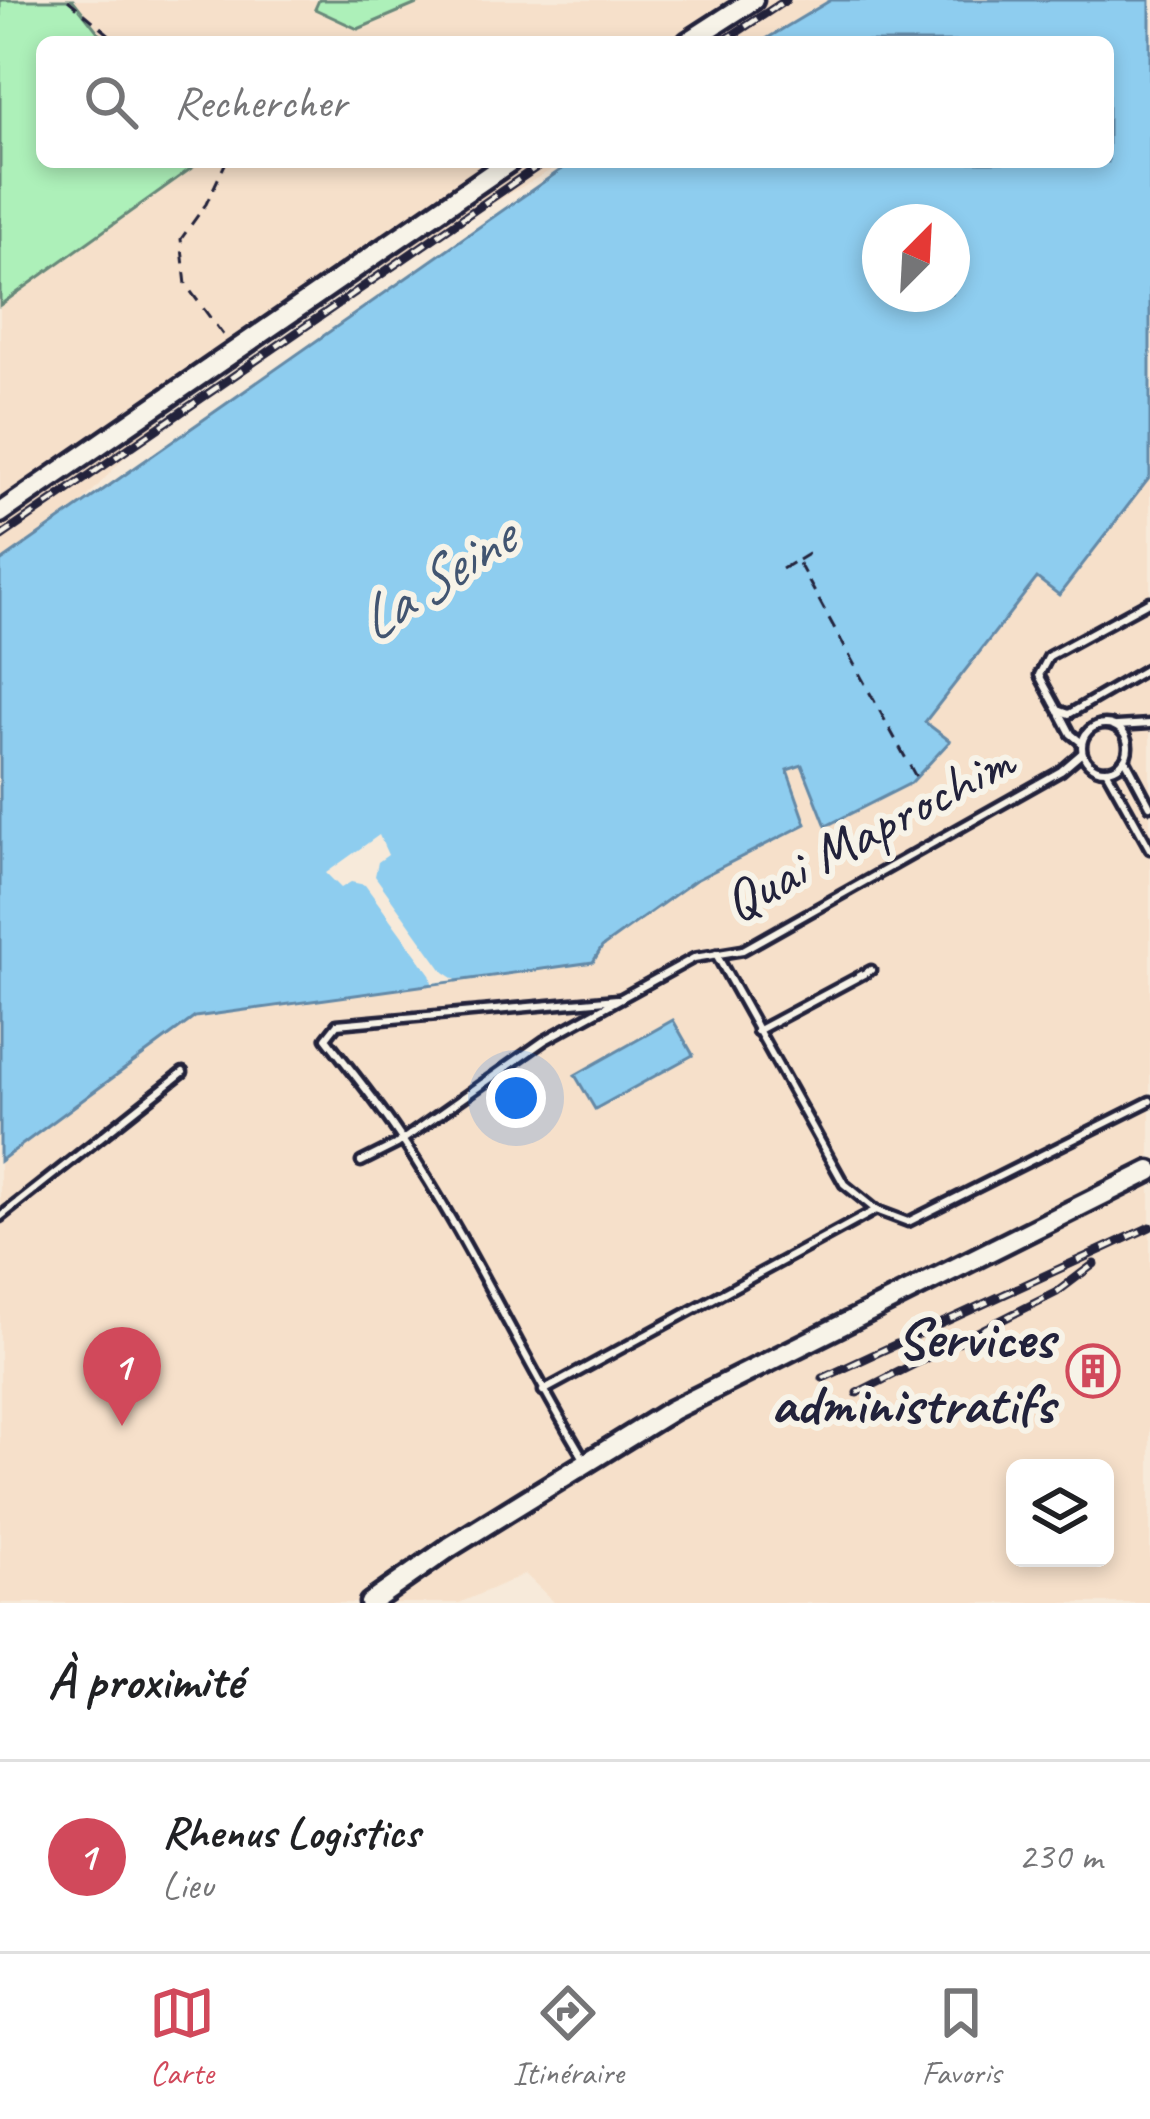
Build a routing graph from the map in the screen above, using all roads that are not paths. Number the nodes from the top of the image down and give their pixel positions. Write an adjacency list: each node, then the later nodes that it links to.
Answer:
1 (753, 0): 2 (main road)
2 (697, 36)
3 (500, 168): 4 (main road)
4 (0, 513)
5 (1150, 601): 7 (lane)
6 (1150, 667): 7 (lane)
7 (1058, 710): 10 (lane)
8 (1150, 724): 9 (lane)
9 (1114, 726): 10 (lane); 12 (lane)
10 (1082, 743): 11 (lane)
11 (1082, 753): 13 (lane); 16 (lane, Quai Maprochim)
12 (1125, 759): 13 (lane); 14 (lane)
13 (1106, 770): 15 (lane)
14 (1150, 806)
15 (1150, 849)
16 (716, 954): 18 (lane, Quai Maprochim); 19 (lane)
17 (871, 970): 19 (lane)
18 (621, 998): 22 (lane, Quai Maprochim); 22 (lane, Quai Maprochim)
19 (757, 1030): 25 (lane)
20 (183, 1072): 26 (lane)
21 (1150, 1101): 25 (lane)
22 (403, 1140): 23 (lane, Quai Maprochim); 27 (lane, Quai Maprochim)
23 (361, 1162)
24 (1150, 1171): 28 (main road)
25 (876, 1210): 27 (lane)
26 (0, 1217)
27 (543, 1391): 28 (lane, Quai Maprochim)
28 (586, 1462): 29 (main road)
29 (370, 1603)

